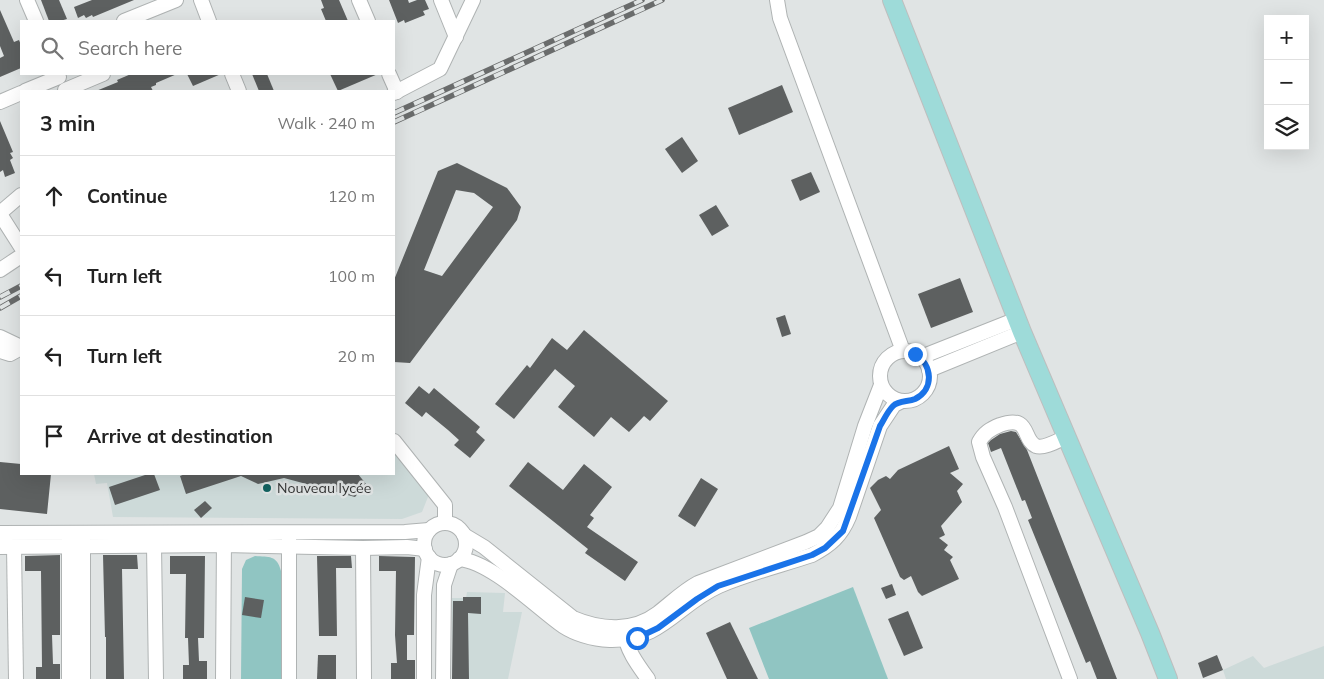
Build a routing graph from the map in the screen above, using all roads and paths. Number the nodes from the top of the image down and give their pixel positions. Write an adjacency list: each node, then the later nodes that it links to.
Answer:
1 (27, 0): 9 (street)
2 (176, 0): 10 (street)
3 (201, 0): 11 (street)
4 (359, 0): 12 (street)
5 (441, 0): 13 (street)
6 (473, 0): 13 (street)
7 (777, 0): 35 (street)
8 (892, 0): 30 (main road)
9 (36, 20)
10 (126, 20)
11 (209, 20)
12 (368, 20)
13 (456, 37): 22 (street)
14 (58, 75): 18 (street); 19 (street)
15 (100, 75): 19 (street)
16 (232, 75): 20 (street)
17 (389, 75): 21 (street)
18 (27, 90)
19 (66, 90)
20 (240, 90)
21 (394, 90)
22 (395, 93)
23 (20, 94): 24 (street)
24 (0, 102)
25 (20, 196): 26 (street)
26 (0, 214): 27 (street)
27 (20, 245)
28 (20, 257): 29 (street)
29 (0, 270)
30 (1020, 325): 36 (street); 37 (street); 40 (main road)
31 (0, 337): 32 (street)
32 (20, 347)
33 (20, 348): 34 (street)
34 (0, 351)
35 (903, 351): 36 (street); 38 (street)
36 (921, 357): 37 (street)
37 (929, 370): 39 (street)
38 (881, 385): 39 (street); 56 (street)
39 (902, 402): 56 (street)
40 (1066, 437): 67 (street); 68 (main road)
41 (395, 442): 42 (street)
42 (445, 523): 43 (street); 47 (street)
43 (429, 530): 45 (street); 54 (street)
44 (76, 532): 46 (street); 48 (street); 52 (street)
45 (289, 532): 48 (street); 50 (street)
46 (0, 533)
47 (464, 536): 55 (street); 56 (street)
48 (224, 539): 49 (street); 50 (street); 61 (street)
49 (154, 546): 52 (street); 60 (street)
50 (288, 546): 53 (street); 62 (street)
51 (7, 547): 52 (street); 57 (street)
52 (76, 547): 58 (street); 59 (street)
53 (363, 548): 54 (street); 63 (street)
54 (427, 553): 55 (street); 64 (street)
55 (455, 562): 56 (street); 65 (street)
56 (624, 633): 66 (street)
57 (16, 679)
58 (69, 679)
59 (83, 679)
60 (156, 679)
61 (223, 679)
62 (288, 679)
63 (364, 679)
64 (424, 679)
65 (443, 679)
66 (648, 679)
67 (1070, 679)
68 (1168, 679)

